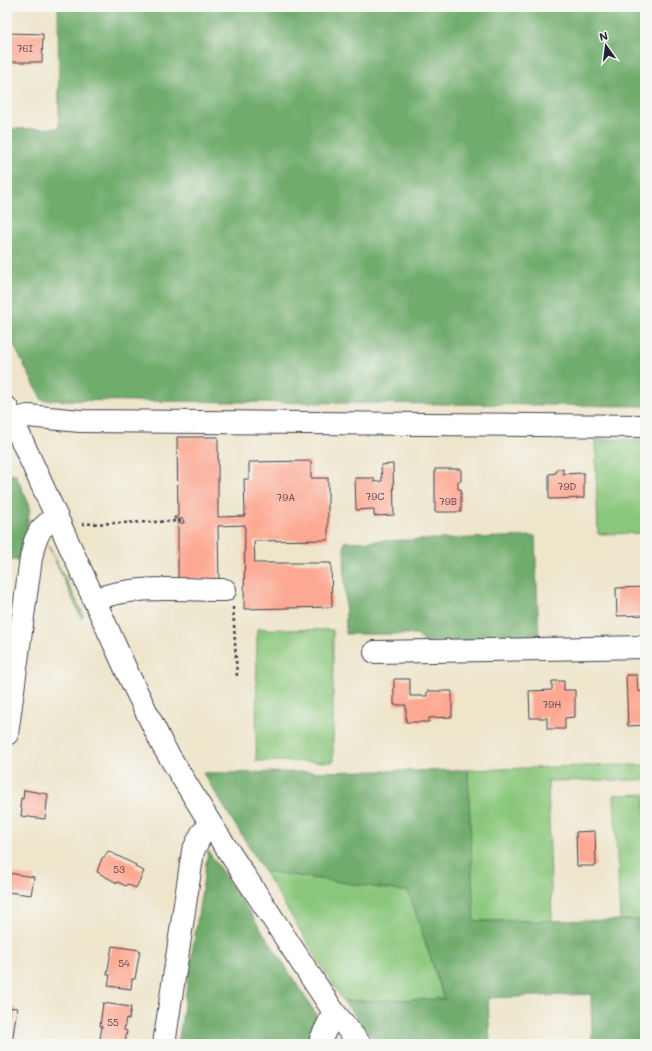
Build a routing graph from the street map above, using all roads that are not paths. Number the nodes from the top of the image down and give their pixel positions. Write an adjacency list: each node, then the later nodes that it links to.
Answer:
1 (10, 414): 2 (street); 3 (street)
2 (645, 426)
3 (56, 516): 5 (street); 8 (street)
4 (225, 590): 5 (street)
5 (94, 600): 9 (street)
6 (645, 647): 7 (street)
7 (375, 652)
8 (7, 734)
9 (212, 826): 10 (street); 11 (street)
10 (334, 1012): 12 (street); 13 (street)
11 (164, 1044)
12 (321, 1044)
13 (360, 1044)

